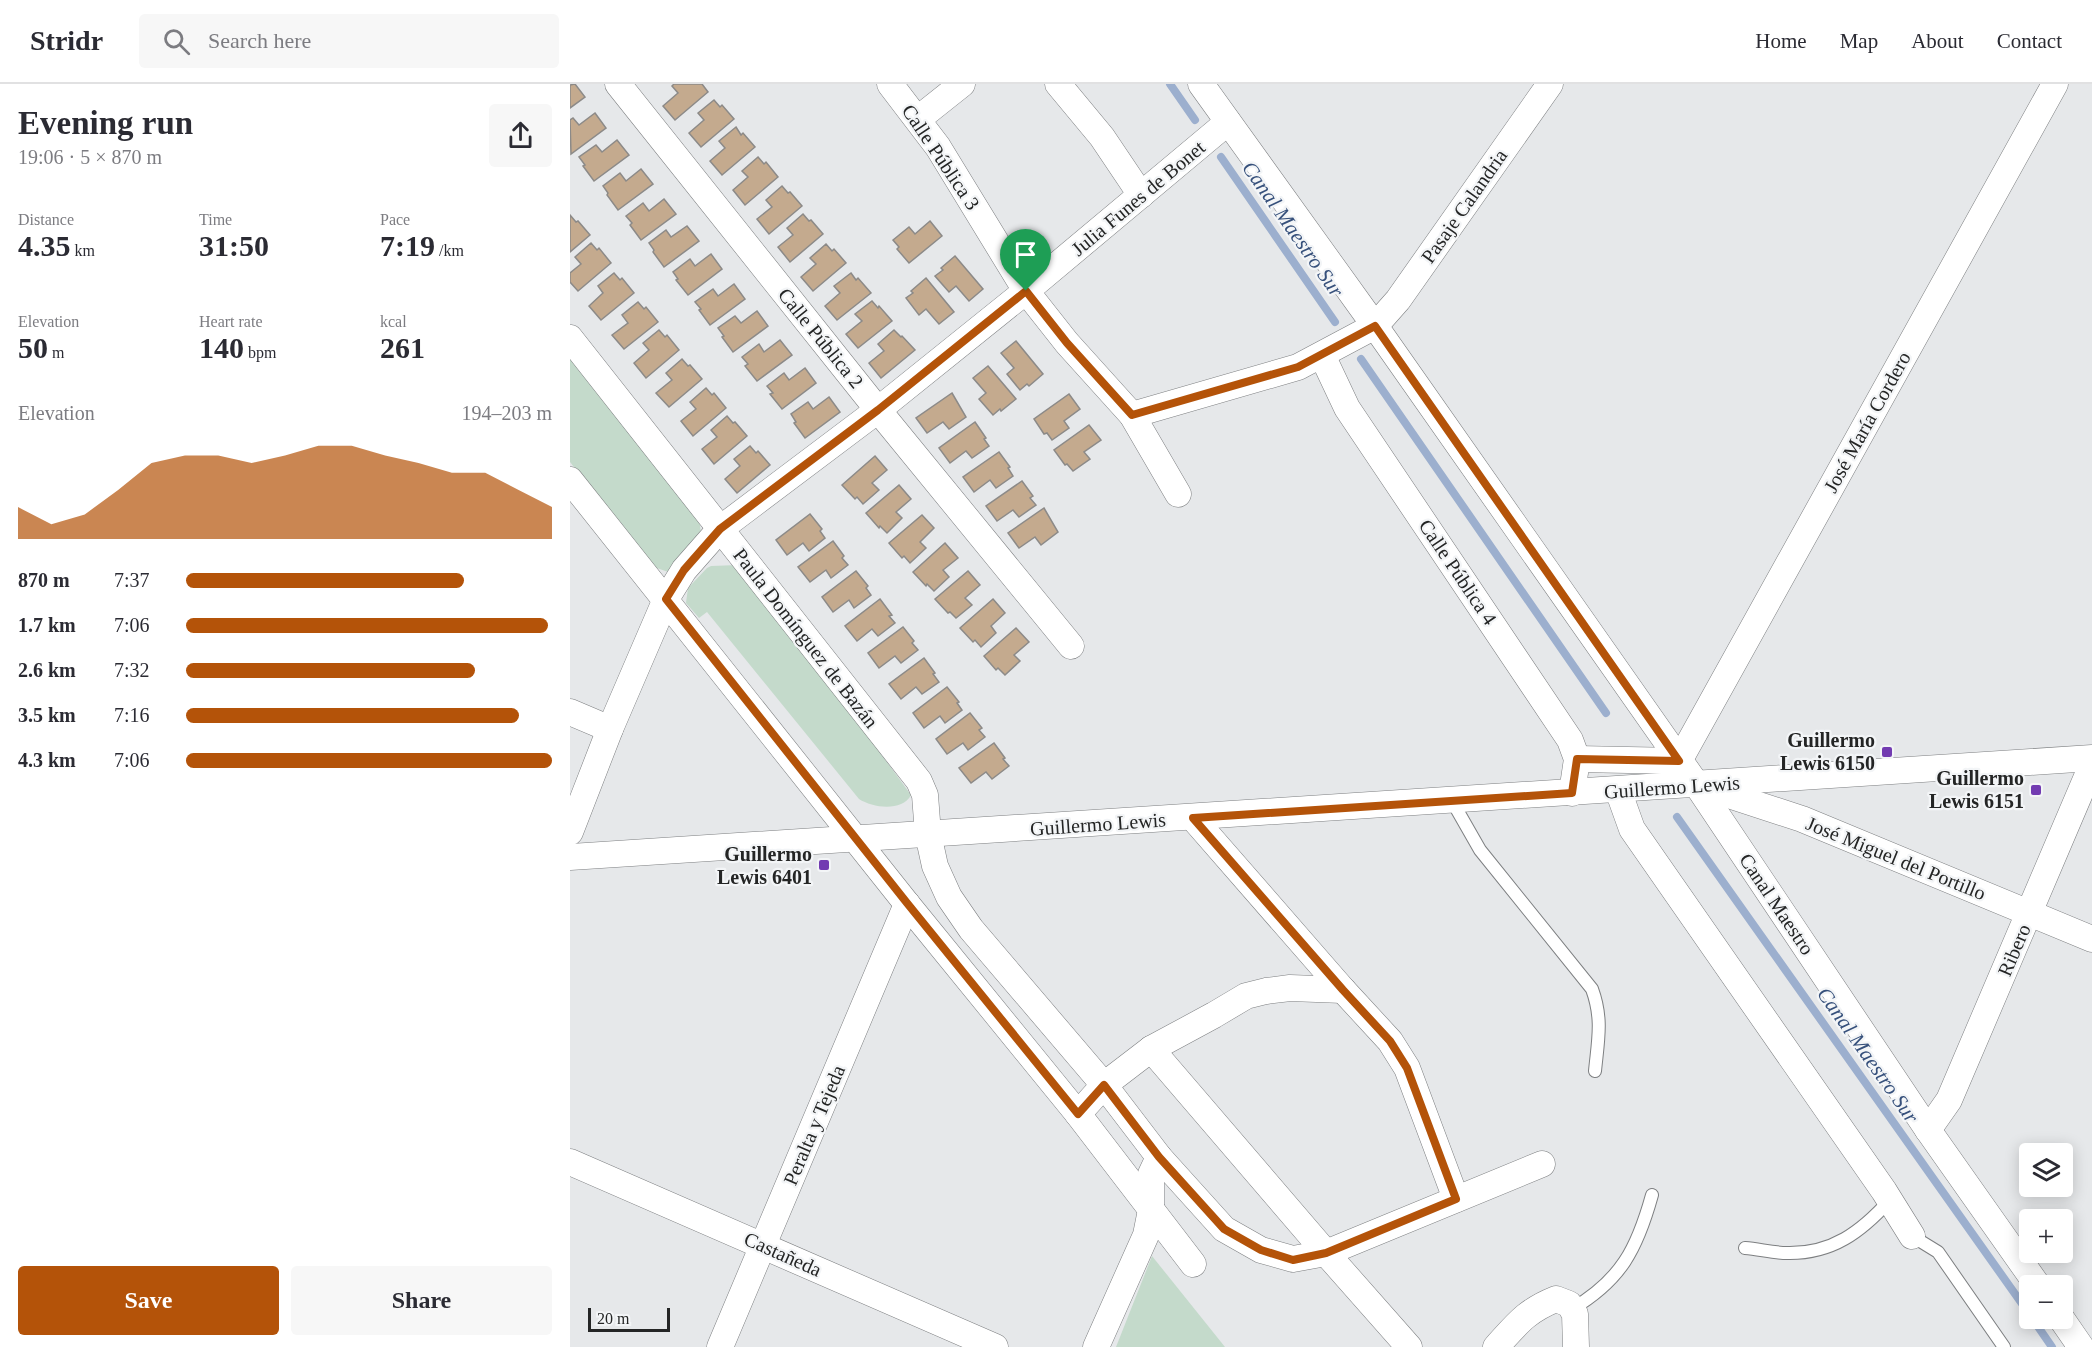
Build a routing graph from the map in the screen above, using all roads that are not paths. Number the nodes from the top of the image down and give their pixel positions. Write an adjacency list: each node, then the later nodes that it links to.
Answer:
1 (618, 84): 15 (street, Calle Pública 2)
2 (890, 84): 8 (street, Calle Pública 3)
3 (962, 84): 8 (street)
4 (1058, 84): 10 (street)
5 (1550, 84): 12 (street, Pasaje Calandria)
6 (2055, 84): 26 (street, José María Cordero)
7 (1215, 90): 9 (street, Canal Maestro)
8 (918, 119): 11 (street, Calle Pública 3)
9 (1228, 122): 10 (street, Julia Funes de Bonet); 12 (street, Canal Maestro)
10 (1141, 195): 11 (street, Julia Funes de Bonet)
11 (1026, 291): 15 (street, Julia Funes de Bonet); 16 (street, Calle Pública 3)
12 (1375, 326): 14 (street, Pasaje Calandria); 26 (street, Canal Maestro)
13 (570, 338): 19 (street, Paula Domínguez de Bazán)
14 (1322, 355): 16 (street, Pasaje Calandria); 25 (street, Calle Pública 4)
15 (878, 410): 19 (street, Julia Funes de Bonet); 21 (street, Calle Pública 2)
16 (1132, 415): 18 (street, Calle Pública 3)
17 (570, 480): 20 (street)
18 (1178, 494)
19 (720, 529): 20 (street, Julia Funes de Bonet); 34 (street, Paula Domínguez de Bazán)
20 (666, 599): 23 (street, Julia Funes de Bonet); 35 (street)
21 (1071, 646)
22 (570, 712): 23 (street)
23 (610, 729): 33 (street, Julia Funes de Bonet)
24 (2092, 758): 28 (street, Guillermo Lewis)
25 (1577, 759): 26 (street); 30 (street)
26 (1679, 761): 28 (street, Canal Maestro)
27 (2092, 765): 38 (street, Ribero)
28 (1697, 785): 29 (street, Guillermo Lewis); 38 (street, José Miguel del Portillo); 45 (street, Canal Maestro)
29 (1618, 790): 30 (street, Guillermo Lewis); 51 (street)
30 (1572, 793): 31 (street, Guillermo Lewis)
31 (1452, 801): 32 (street, Guillermo Lewis); 42 (lane)
32 (1193, 818): 34 (street, Guillermo Lewis); 40 (street)
33 (570, 832)
34 (928, 834): 35 (street, Guillermo Lewis); 43 (street, Paula Domínguez de Bazán)
35 (857, 839): 36 (street, Guillermo Lewis); 37 (street)
36 (570, 857)
37 (907, 903): 44 (street); 54 (street, Peralta y Tejeda)
38 (2030, 914): 39 (street, José Miguel del Portillo); 45 (street, Ribero)
39 (2092, 939)
40 (1343, 990): 41 (street); 50 (street)
41 (1151, 1048): 43 (street); 56 (street)
42 (1595, 1071)
43 (1104, 1085): 44 (street); 46 (street, Paula Domínguez de Bazán)
44 (1078, 1114): 52 (street)
45 (1928, 1130): 58 (street, Canal Maestro)
46 (1159, 1157): 52 (street); 56 (street, Paula Domínguez de Bazán)
47 (570, 1162): 54 (street, Castañeda)
48 (1542, 1164): 50 (street, Paula Domínguez de Bazán)
49 (1652, 1195): 59 (lane)
50 (1456, 1199): 56 (street, Paula Domínguez de Bazán)
51 (1890, 1200): 53 (street); 55 (lane)
52 (1151, 1210): 57 (street); 63 (street)
53 (1912, 1236): 67 (lane)
54 (763, 1245): 61 (street, Peralta y Tejeda); 62 (street, Castañeda)
55 (1745, 1248)
56 (1326, 1253): 64 (street)
57 (1193, 1264)
58 (2030, 1275)
59 (1572, 1309): 65 (street); 66 (street)
60 (2069, 1329): 68 (street)
61 (720, 1347)
62 (995, 1347)
63 (1096, 1347)
64 (1409, 1347)
65 (1496, 1347)
66 (1576, 1347)
67 (2004, 1347)
68 (2081, 1347)

